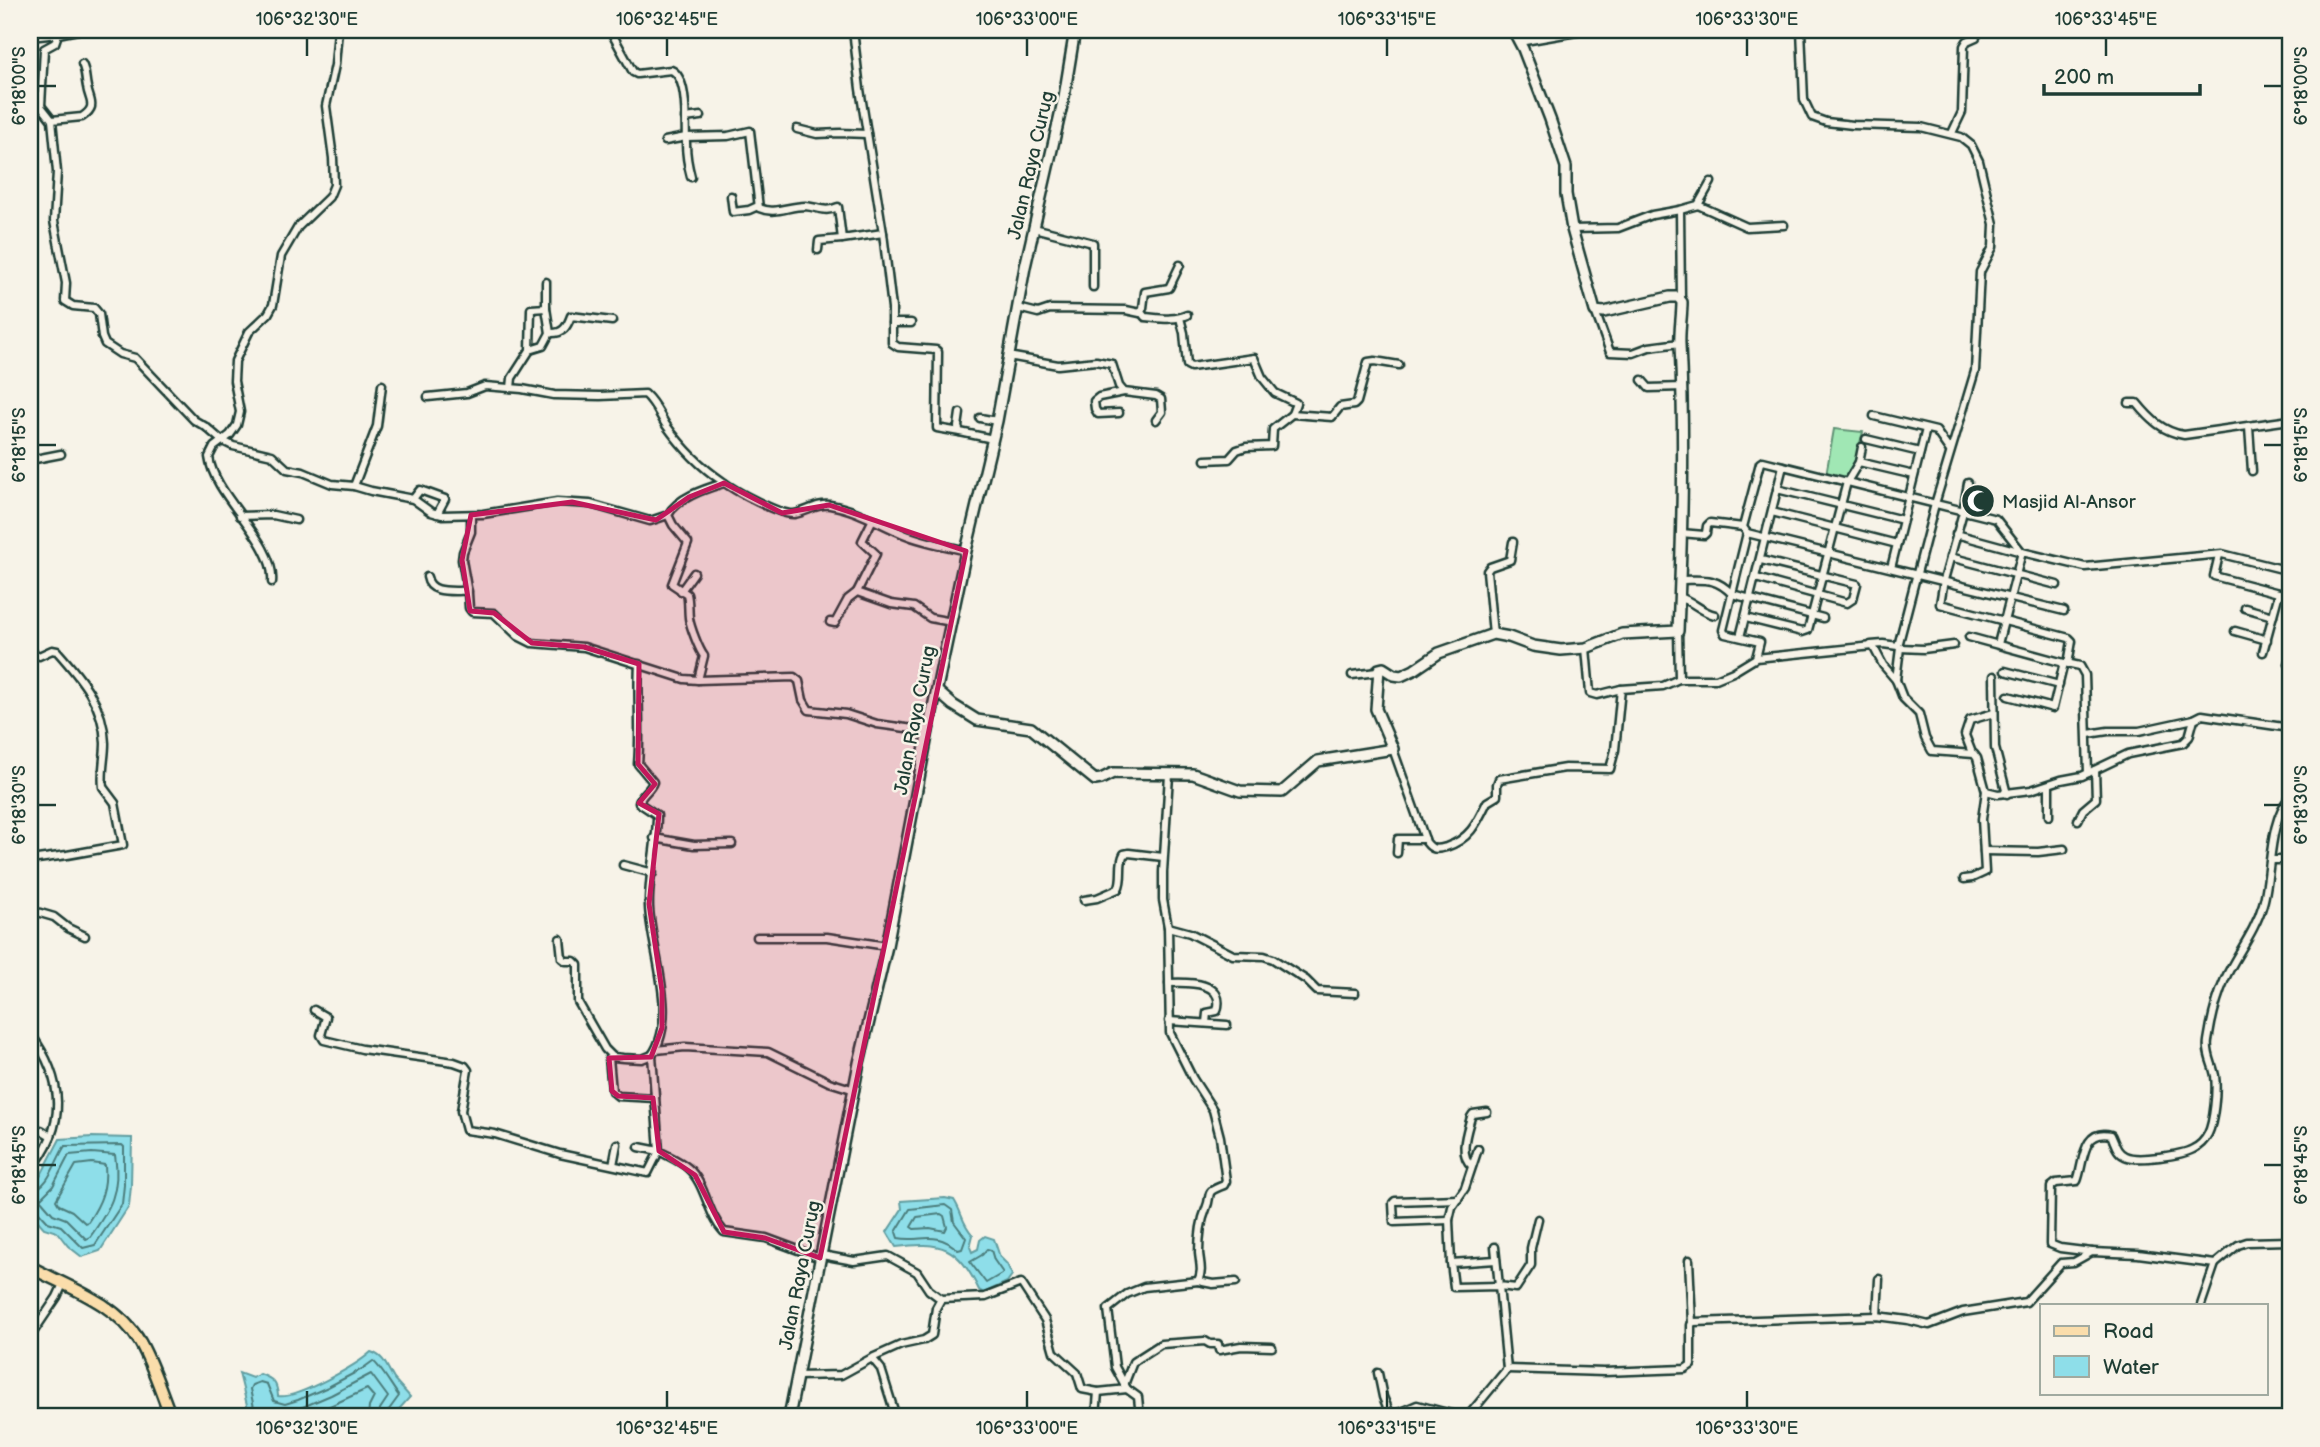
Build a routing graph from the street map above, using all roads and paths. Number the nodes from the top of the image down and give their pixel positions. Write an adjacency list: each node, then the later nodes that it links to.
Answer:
1 (78, 30): 10 (street)
2 (338, 30): 72 (street)
3 (610, 30): 17 (street)
4 (853, 30): 21 (street)
5 (1075, 30): 31 (street, Jalan Raya Curug)
6 (1513, 30): 12 (street)
7 (1588, 30): 12 (street)
8 (1801, 30): 20 (street)
9 (1979, 30): 20 (street)
10 (58, 34): 11 (street); 15 (street)
11 (30, 37)
12 (1519, 42): 32 (street)
13 (82, 64): 18 (street)
14 (30, 104): 15 (street)
15 (41, 106): 18 (street)
16 (701, 116): 17 (street)
17 (685, 118): 22 (street)
18 (52, 120): 72 (street)
19 (797, 129): 21 (street)
20 (1952, 133): 74 (street)
21 (867, 134): 33 (street)
22 (686, 137): 23 (street); 24 (street); 28 (street)
23 (665, 141)
24 (691, 177)
25 (1711, 182): 27 (street)
26 (731, 196): 28 (street)
27 (1698, 205): 29 (street); 30 (street)
28 (758, 206): 34 (street)
29 (1680, 211): 32 (street); 39 (street)
30 (1784, 225)
31 (1034, 228): 38 (street); 41 (street, Jalan Raya Curug)
32 (1572, 229): 42 (street)
33 (883, 233): 34 (street); 45 (street)
34 (842, 239): 35 (street)
35 (818, 250)
36 (1180, 265): 43 (street)
37 (546, 282): 40 (street)
38 (1093, 287)
39 (1681, 299): 42 (street); 48 (street)
40 (546, 308): 47 (street); 49 (street)
41 (1018, 308): 43 (street); 50 (street, Jalan Raya Curug)
42 (1595, 310): 48 (street)
43 (1141, 312): 61 (street)
44 (612, 321): 47 (street)
45 (892, 323): 46 (street); 69 (street)
46 (911, 323)
47 (550, 333): 49 (street)
48 (1680, 343): 54 (street)
49 (530, 350): 55 (street)
50 (1008, 356): 56 (street); 66 (street, Jalan Raya Curug)
51 (1399, 365): 61 (street)
52 (1642, 380): 54 (street)
53 (382, 385): 86 (street)
54 (1682, 387): 103 (street)
55 (510, 388): 57 (street); 84 (street)
56 (1124, 392): 60 (street); 64 (street)
57 (428, 397)
58 (2129, 403): 67 (street)
59 (960, 413): 69 (street)
60 (1119, 414)
61 (1292, 414): 78 (street)
62 (1874, 416): 68 (street)
63 (980, 418): 66 (street)
64 (1156, 420)
65 (2290, 420): 67 (street)
66 (997, 421): 70 (street, Jalan Raya Curug)
67 (2249, 427): 81 (street)
68 (1926, 429): 74 (street); 75 (street)
69 (960, 432): 70 (street)
70 (992, 439): 108 (street, Jalan Raya Curug)
71 (1866, 439): 75 (street)
72 (221, 440): 86 (street); 97 (street)
73 (1862, 447): 79 (street)
74 (1950, 451): 90 (street)
75 (1920, 452): 82 (street)
76 (61, 454): 77 (street)
77 (30, 460)
78 (1205, 460)
79 (1859, 462): 82 (street); 83 (street)
80 (1783, 466): 83 (street); 87 (street); 102 (street)
81 (2252, 471)
82 (1914, 475): 88 (street)
83 (1847, 482): 88 (street); 91 (street)
84 (724, 483): 96 (street); 98 (street)
85 (1968, 483): 93 (street)
86 (354, 486): 89 (street)
87 (1777, 489): 91 (street); 92 (street)
88 (1909, 498): 90 (street); 100 (street)
89 (414, 499): 94 (street); 94 (street)
90 (1935, 504): 93 (street); 118 (street)
91 (1840, 505): 100 (street); 101 (street)
92 (1772, 512): 101 (street); 105 (street)
93 (1963, 512): 104 (street); 109 (street)
94 (437, 514): 95 (street)
95 (471, 515): 96 (street); 126 (street)
96 (668, 515): 127 (street)
97 (240, 516): 99 (street); 124 (street)
98 (873, 519): 108 (street); 128 (street)
99 (296, 520)
100 (1903, 520): 107 (street)
101 (1835, 528): 107 (street); 110 (street)
102 (1745, 530): 103 (street); 105 (street); 130 (street)
103 (1681, 533): 122 (street)
104 (1956, 534): 109 (street); 112 (street)
105 (1766, 537): 110 (street); 113 (street)
106 (1513, 542): 148 (street)
107 (1897, 544): 114 (street)
108 (966, 551): 144 (street, Jalan Raya Curug)
109 (2022, 551): 111 (street); 119 (street)
110 (1827, 554): 114 (street); 117 (street)
111 (2219, 555): 115 (street); 129 (street)
112 (1950, 557): 119 (street); 123 (street)
113 (1760, 560): 117 (street); 121 (street)
114 (1891, 568): 118 (street)
115 (2290, 571)
116 (694, 573): 127 (street)
117 (1821, 575): 131 (street); 131 (street)
118 (1917, 575): 123 (street); 155 (street)
119 (2017, 575): 125 (street); 134 (street)
120 (427, 577): 126 (street)
121 (1756, 578): 131 (street); 135 (street)
122 (1679, 580): 130 (street); 133 (street)
123 (1944, 580): 134 (street); 145 (street)
124 (272, 582)
125 (2057, 585)
126 (468, 591): 161 (street)
127 (681, 591): 167 (street)
128 (857, 592): 143 (street); 144 (street)
129 (2279, 593): 132 (street); 140 (street)
130 (1732, 594): 135 (street); 149 (street)
131 (1817, 595): 138 (street)
132 (2290, 596)
133 (1679, 597): 139 (street); 146 (street)
134 (2011, 597): 137 (street); 145 (street)
135 (1750, 598): 138 (street); 141 (street)
136 (2245, 608): 140 (street)
137 (2064, 611)
138 (1812, 614): 141 (street); 142 (street)
139 (1715, 615)
140 (2273, 616): 151 (street)
141 (1746, 618): 149 (street)
142 (1823, 618)
143 (830, 622)
144 (952, 622): 171 (street, Jalan Raya Curug)
145 (2005, 622): 154 (street); 160 (street)
146 (1678, 631): 156 (street); 166 (street)
147 (2235, 631): 151 (street)
148 (1493, 634): 156 (street); 163 (street)
149 (1740, 637): 159 (street)
150 (1969, 638): 154 (street)
151 (2267, 640): 158 (street)
152 (1871, 645): 155 (street); 159 (street); 168 (street)
153 (1954, 645): 155 (street)
154 (1998, 645): 160 (street)
155 (1899, 647): 168 (street)
156 (1586, 648): 170 (street)
157 (30, 651): 196 (street)
158 (2263, 652)
159 (1756, 658): 166 (street)
160 (2066, 663): 169 (street); 177 (street)
161 (639, 664): 167 (street); 189 (street)
162 (2005, 671): 169 (street)
163 (1377, 672): 164 (street); 178 (street)
164 (1352, 675)
165 (1994, 676): 173 (street)
166 (1679, 679): 170 (street)
167 (698, 680): 176 (street)
168 (1896, 680): 179 (street)
169 (2059, 685): 172 (street)
170 (1621, 689): 190 (street)
171 (937, 691): 176 (street, Jalan Raya Curug); 182 (street)
172 (2008, 696)
173 (1994, 713): 179 (street); 185 (street)
174 (2194, 719): 175 (street); 177 (street); 180 (street)
175 (2290, 728)
176 (928, 731): 208 (street, Jalan Raya Curug)
177 (2088, 734): 181 (street)
178 (1393, 748): 182 (street); 190 (street)
179 (1972, 754): 184 (street)
180 (2095, 770): 181 (street); 188 (street)
181 (2088, 773): 183 (street)
182 (1169, 775): 195 (street)
183 (2049, 785): 185 (street); 187 (street)
184 (1986, 791): 185 (street); 193 (street)
185 (2007, 794)
186 (2290, 797): 197 (street)
187 (2049, 817)
188 (2078, 820)
189 (654, 838): 191 (street); 200 (street)
190 (1425, 839): 194 (street)
191 (732, 844)
192 (2064, 849): 193 (street)
193 (1984, 851): 201 (street)
194 (1397, 853)
195 (1163, 857): 202 (street); 204 (street)
196 (30, 860)
197 (2271, 860): 198 (street); 235 (street)
198 (2290, 860)
199 (623, 864): 200 (street)
200 (653, 873): 216 (street)
201 (1964, 880)
202 (1084, 900)
203 (30, 910): 205 (street)
204 (1168, 927): 209 (street); 210 (street)
205 (85, 936)
206 (757, 937): 208 (street)
207 (560, 939): 217 (street)
208 (887, 946): 218 (street, Jalan Raya Curug)
209 (1169, 983): 212 (street); 213 (street)
210 (1355, 993)
211 (314, 1010): 227 (street)
212 (1169, 1021): 213 (street); 243 (street)
213 (1206, 1023): 214 (street)
214 (1227, 1025)
215 (30, 1034): 222 (street)
216 (654, 1053): 217 (street); 218 (street); 219 (street)
217 (613, 1057): 219 (street)
218 (855, 1090): 236 (street, Jalan Raya Curug)
219 (655, 1098): 226 (street)
220 (1487, 1112): 228 (street)
221 (30, 1130): 222 (street)
222 (51, 1136): 229 (street)
223 (617, 1144): 227 (street)
224 (639, 1147): 226 (street)
225 (1478, 1149): 228 (street)
226 (659, 1151): 227 (street); 236 (street)
227 (613, 1165)
228 (1472, 1166): 230 (street)
229 (30, 1170)
230 (1458, 1199): 232 (street); 232 (street)
231 (1538, 1219): 246 (street)
232 (1449, 1220): 239 (street)
233 (2290, 1241): 240 (street)
234 (1495, 1247): 237 (street)
235 (2092, 1252): 240 (street); 249 (street)
236 (821, 1256): 247 (street); 256 (street, Jalan Raya Curug)
237 (1496, 1260): 239 (street); 246 (street)
238 (1689, 1260): 250 (street)
239 (1451, 1263): 246 (street)
240 (2215, 1264): 248 (street)
241 (30, 1267): 245 (main road)
242 (1879, 1279): 249 (street)
243 (1198, 1281): 244 (street); 257 (street)
244 (1236, 1282)
245 (63, 1284): 251 (street); 259 (main road)
246 (1499, 1286): 254 (street)
247 (942, 1299): 253 (street); 258 (street)
248 (2201, 1304)
249 (1877, 1316): 250 (street)
250 (1692, 1323): 254 (street)
251 (30, 1337)
252 (1272, 1346): 257 (street)
253 (872, 1358): 256 (street); 261 (street)
254 (1507, 1369): 264 (street)
255 (1378, 1373): 264 (street)
256 (798, 1376): 260 (street, Jalan Raya Curug)
257 (1126, 1387): 258 (street); 263 (street)
258 (1098, 1392): 262 (street)
259 (171, 1417)
260 (789, 1417)
261 (896, 1417)
262 (1096, 1417)
263 (1140, 1417)
264 (1390, 1417)

